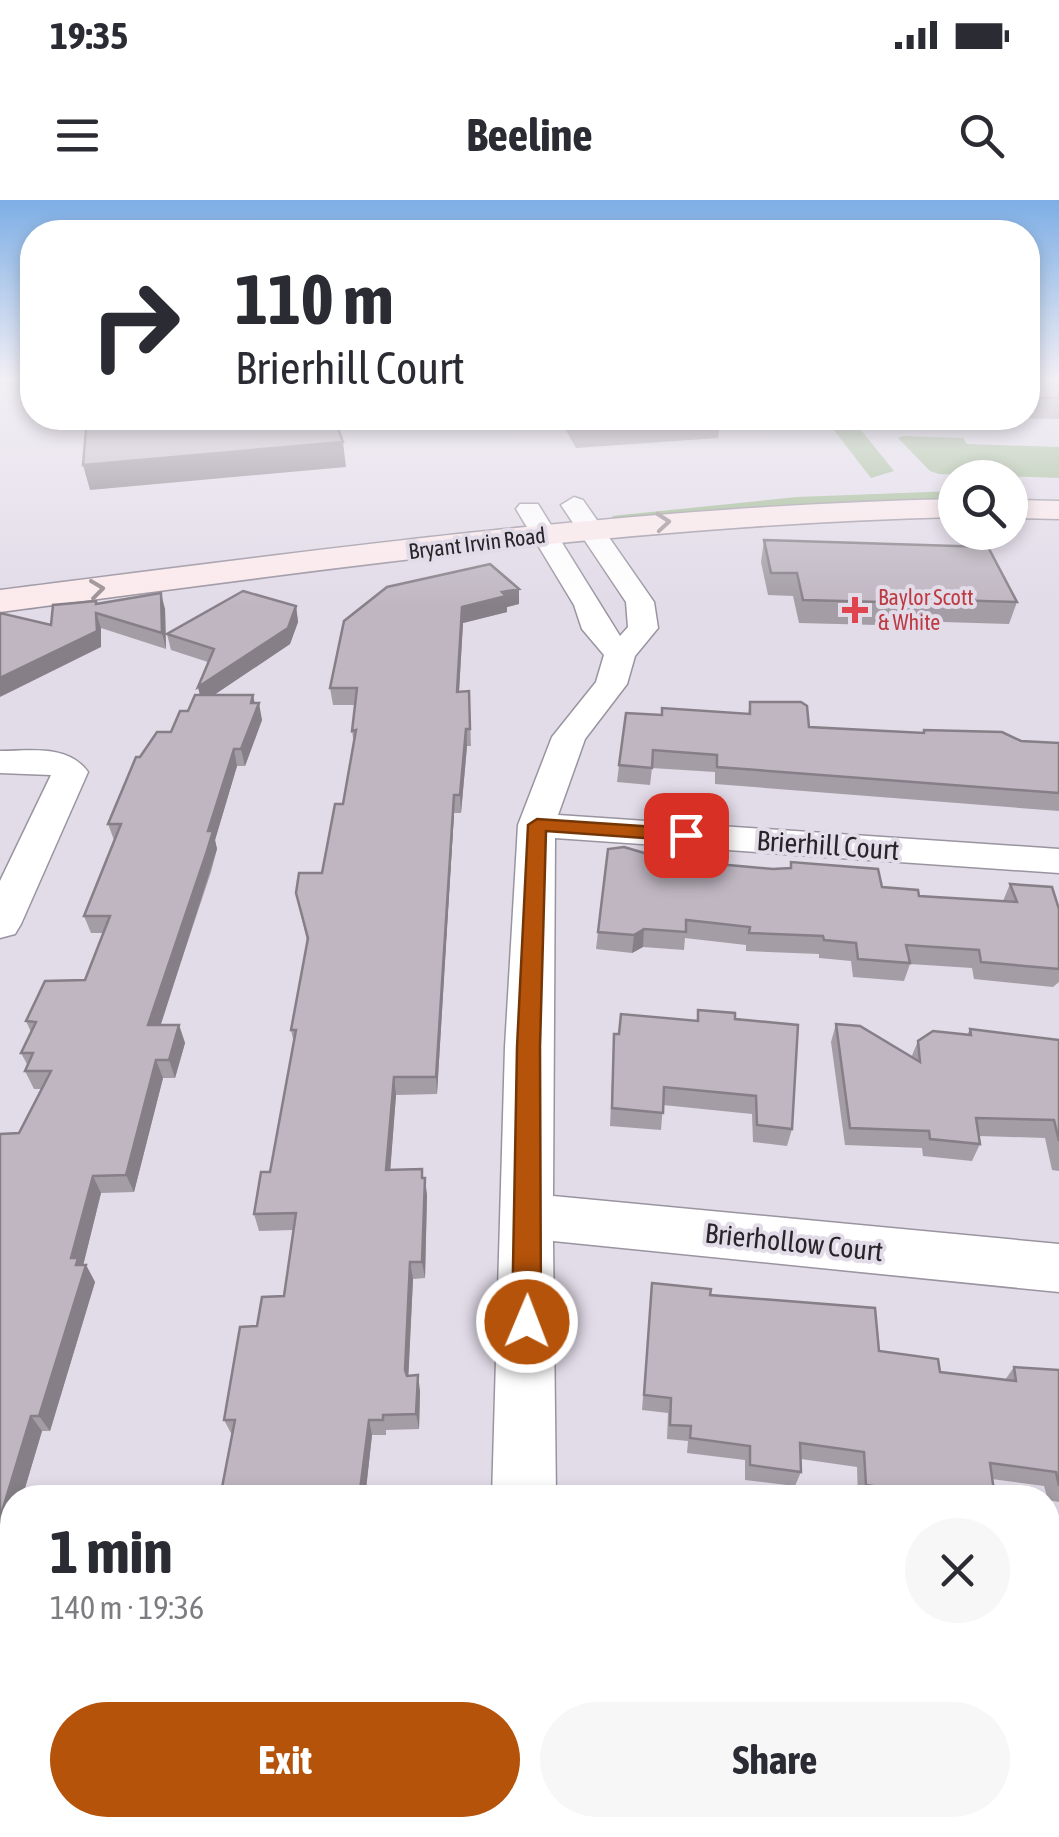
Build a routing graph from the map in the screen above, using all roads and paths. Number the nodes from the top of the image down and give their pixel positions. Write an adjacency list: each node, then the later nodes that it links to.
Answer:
1 (938, 483): 7 (main road, Bryant Irvin Road)
2 (1028, 483): 3 (main road)
3 (1059, 484)
4 (938, 508): 7 (main road, Bryant Irvin Road, one-way to 4)
5 (1028, 509): 6 (main road)
6 (1059, 510)
7 (582, 517): 8 (main road, Bryant Irvin Road); 10 (street)
8 (537, 522): 9 (main road, Bryant Irvin Road); 11 (street); 12 (main road, Bryant Irvin Road, one-way to 8)
9 (83, 560)
10 (630, 591): 11 (street); 13 (street)
11 (583, 596): 13 (street)
12 (0, 602)
13 (620, 654): 15 (street)
14 (0, 762): 17 (street)
15 (537, 825): 16 (street, Brierhill Court); 18 (street)
16 (1059, 860)
17 (0, 924)
18 (528, 1216): 19 (street, Brierhollow Court); 20 (street)
19 (1059, 1268)
20 (524, 1485)

